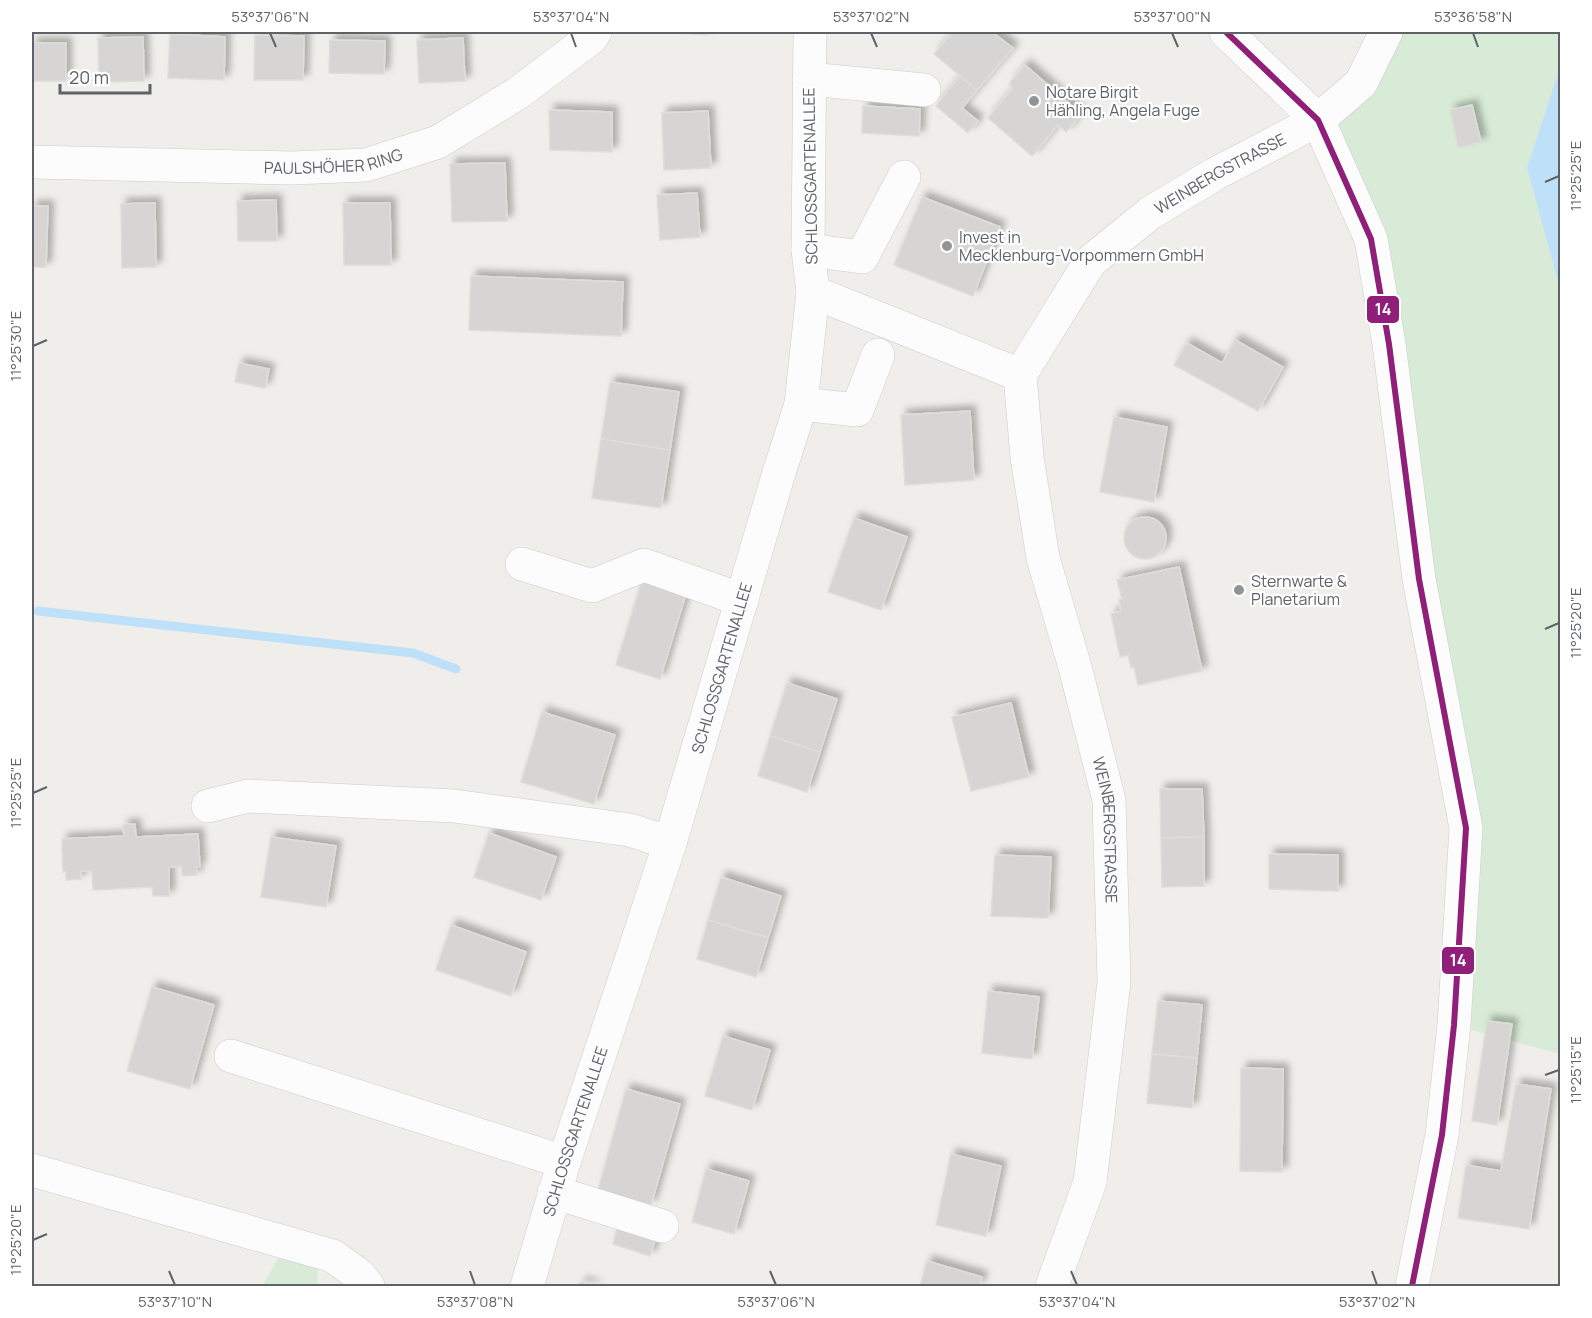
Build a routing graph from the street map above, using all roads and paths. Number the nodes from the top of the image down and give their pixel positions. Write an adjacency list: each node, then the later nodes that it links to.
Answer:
1 (595, 32): 8 (street, PAULSHÖHER RING)
2 (810, 32): 5 (street, SCHLOSSGARTENALLEE)
3 (1226, 32): 7 (street)
4 (1386, 32): 7 (street, WEINBERGSTRASSE)
5 (809, 79): 6 (street); 10 (street, SCHLOSSGARTENALLEE)
6 (924, 90)
7 (1318, 120): 13 (street, WEINBERGSTRASSE); 27 (street)
8 (32, 162)
9 (904, 177): 10 (street)
10 (808, 250): 11 (street, SCHLOSSGARTENALLEE)
11 (813, 292): 13 (street); 14 (street, SCHLOSSGARTENALLEE)
12 (878, 355): 14 (street)
13 (1020, 375): 26 (street, WEINBERGSTRASSE)
14 (801, 404): 16 (street, SCHLOSSGARTENALLEE)
15 (522, 564): 16 (street)
16 (742, 600): 18 (street, SCHLOSSGARTENALLEE)
17 (208, 806): 18 (street)
18 (670, 843): 20 (street, SCHLOSSGARTENALLEE)
19 (231, 1056): 20 (street)
20 (564, 1162): 22 (street, SCHLOSSGARTENALLEE)
21 (32, 1170): 24 (street)
22 (554, 1192): 23 (street); 25 (street, SCHLOSSGARTENALLEE)
23 (662, 1226)
24 (368, 1287)
25 (527, 1287)
26 (1053, 1287)
27 (1412, 1287)

